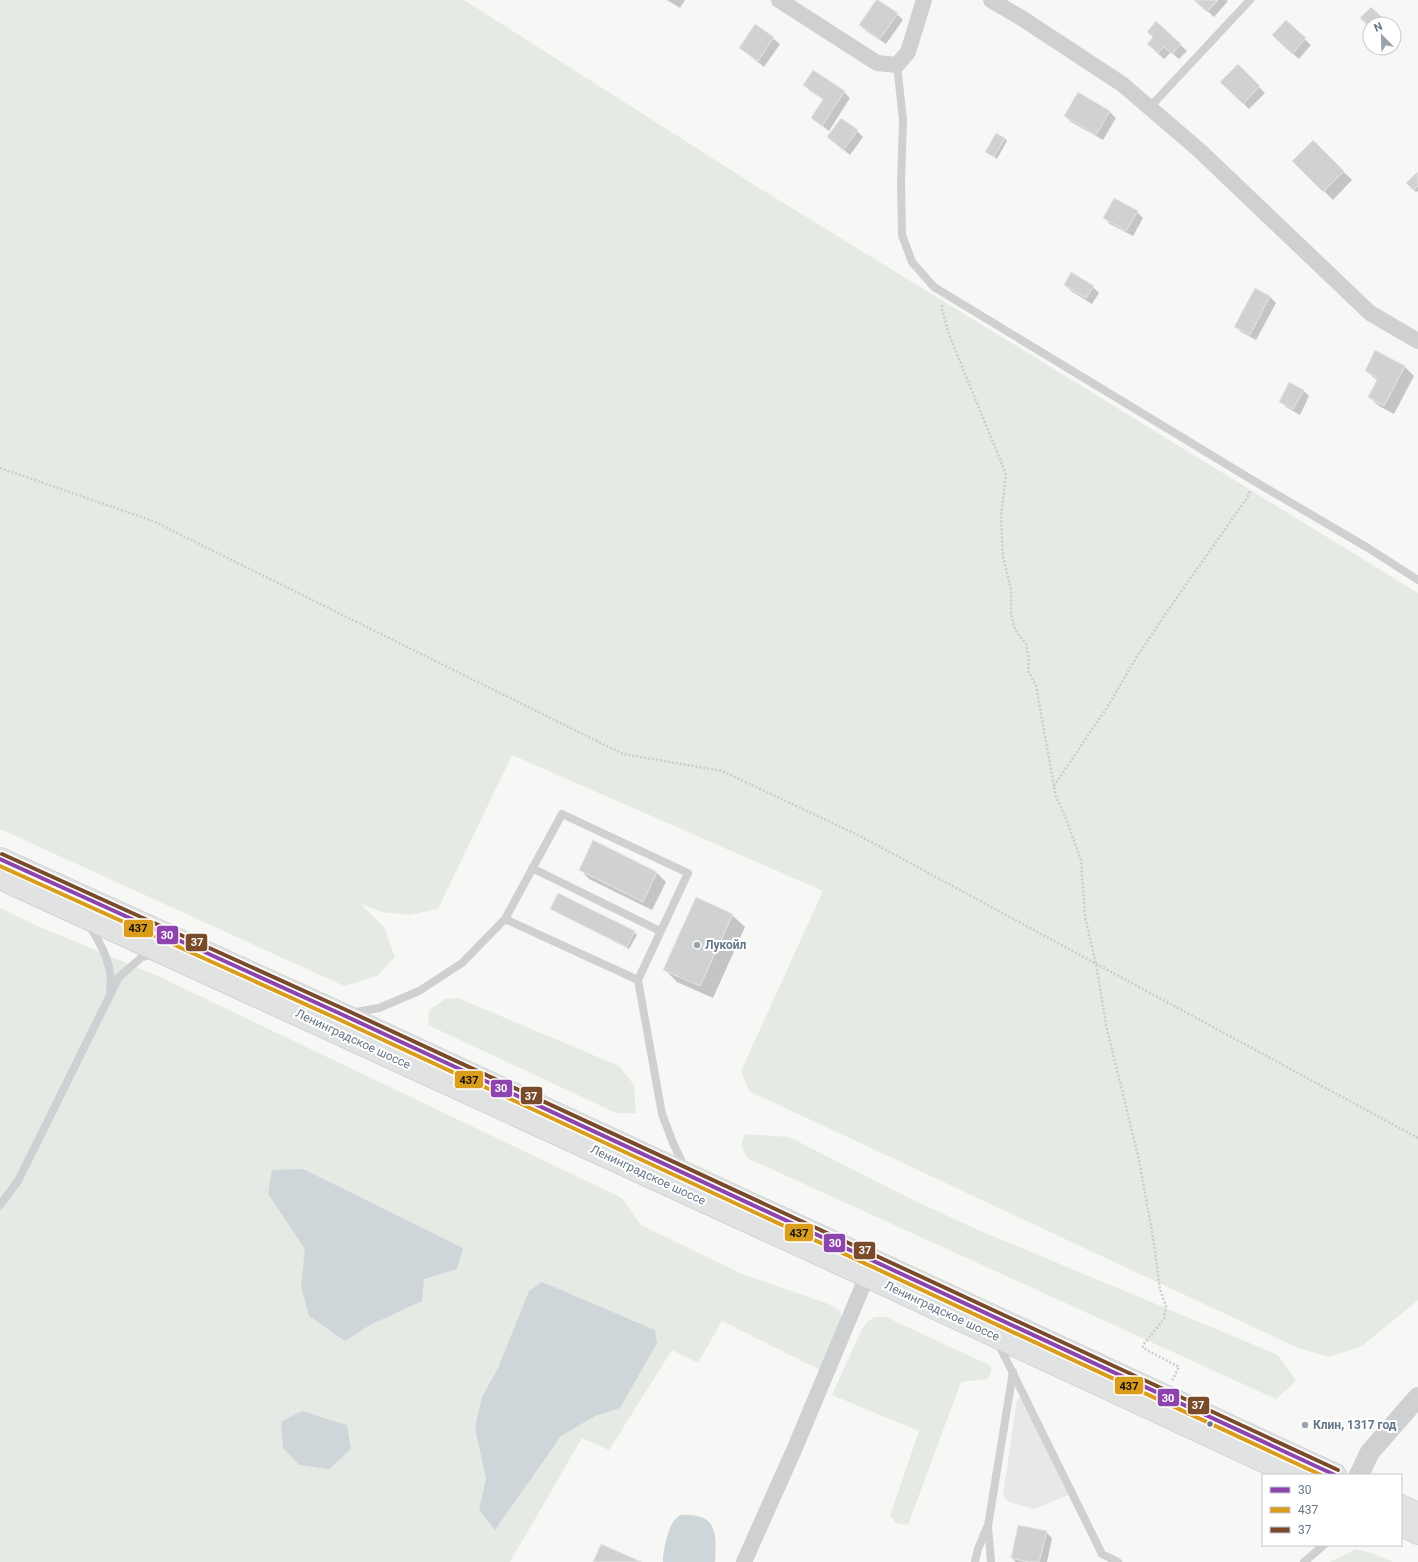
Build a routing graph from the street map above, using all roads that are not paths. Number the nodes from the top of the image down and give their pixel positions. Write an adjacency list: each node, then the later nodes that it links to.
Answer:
1 (779, 0): 5 (street)
2 (924, 0): 5 (street)
3 (991, 0): 6 (street)
4 (1250, 0): 6 (lane)
5 (897, 65): 8 (lane)
6 (1149, 108): 7 (street)
7 (1418, 341)
8 (1418, 580)
9 (0, 859): 18 (highway, Ленинградское шоссе)
10 (532, 868): 13 (lane); 14 (lane); 14 (lane)
11 (0, 878): 12 (highway, Ленинградское шоссе)
12 (84, 916): 15 (highway, Ленинградское шоссе); 17 (lane)
13 (505, 919): 16 (lane); 18 (lane)
14 (660, 931): 16 (lane)
15 (161, 952): 17 (lane); 21 (highway, Ленинградское шоссе)
16 (638, 980): 19 (lane)
17 (109, 997): 20 (lane)
18 (341, 1014): 19 (highway, Ленинградское шоссе)
19 (689, 1176): 26 (highway, Ленинградское шоссе)
20 (0, 1206)
21 (867, 1276): 22 (highway, Ленинградское шоссе); 34 (street)
22 (995, 1336): 23 (lane); 25 (highway, Ленинградское шоссе)
23 (1013, 1372): 31 (lane); 37 (lane)
24 (1418, 1397): 27 (street)
25 (1292, 1474)
26 (1332, 1474)
27 (1359, 1474)
28 (1402, 1506): 29 (highway)
29 (1418, 1514)
30 (1402, 1525): 32 (highway)
31 (988, 1526): 35 (lane); 36 (lane)
32 (1418, 1533)
33 (1323, 1546): 38 (lane)
34 (744, 1562)
35 (975, 1562)
36 (990, 1562)
37 (1118, 1562)
38 (1304, 1562)

